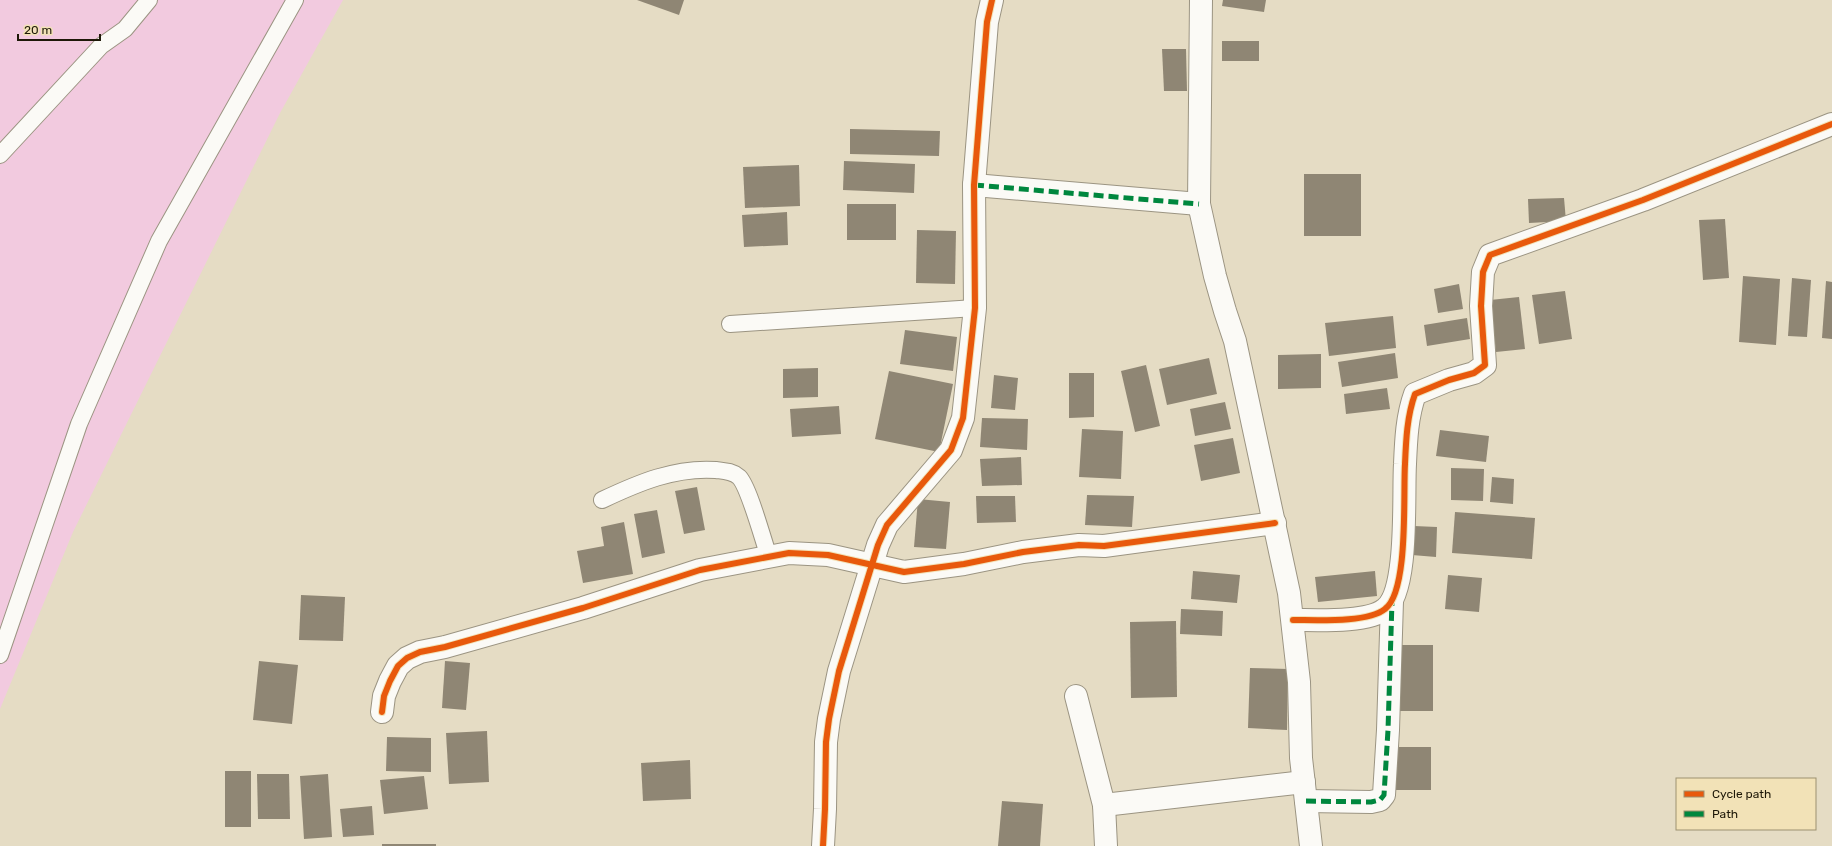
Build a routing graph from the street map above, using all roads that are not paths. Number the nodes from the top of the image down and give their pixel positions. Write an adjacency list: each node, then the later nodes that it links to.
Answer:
1 (149, 0): 6 (lane)
2 (295, 0): 17 (lane)
3 (992, 0): 7 (street)
4 (1201, 0): 8 (street)
5 (1832, 124): 15 (street)
6 (0, 155)
7 (974, 185): 8 (street); 9 (street)
8 (1199, 204): 12 (street)
9 (975, 308): 10 (lane); 14 (street)
10 (730, 324)
11 (602, 500): 13 (lane)
12 (1275, 523): 14 (street); 16 (street)
13 (769, 557): 14 (street); 19 (street)
14 (872, 566): 22 (street)
15 (1392, 601): 16 (street); 20 (street)
16 (1293, 620): 20 (street)
17 (0, 655)
18 (1076, 696): 21 (street)
19 (382, 712)
20 (1305, 792): 21 (street); 24 (street)
21 (1104, 805): 23 (street)
22 (823, 846)
23 (1106, 846)
24 (1311, 846)

